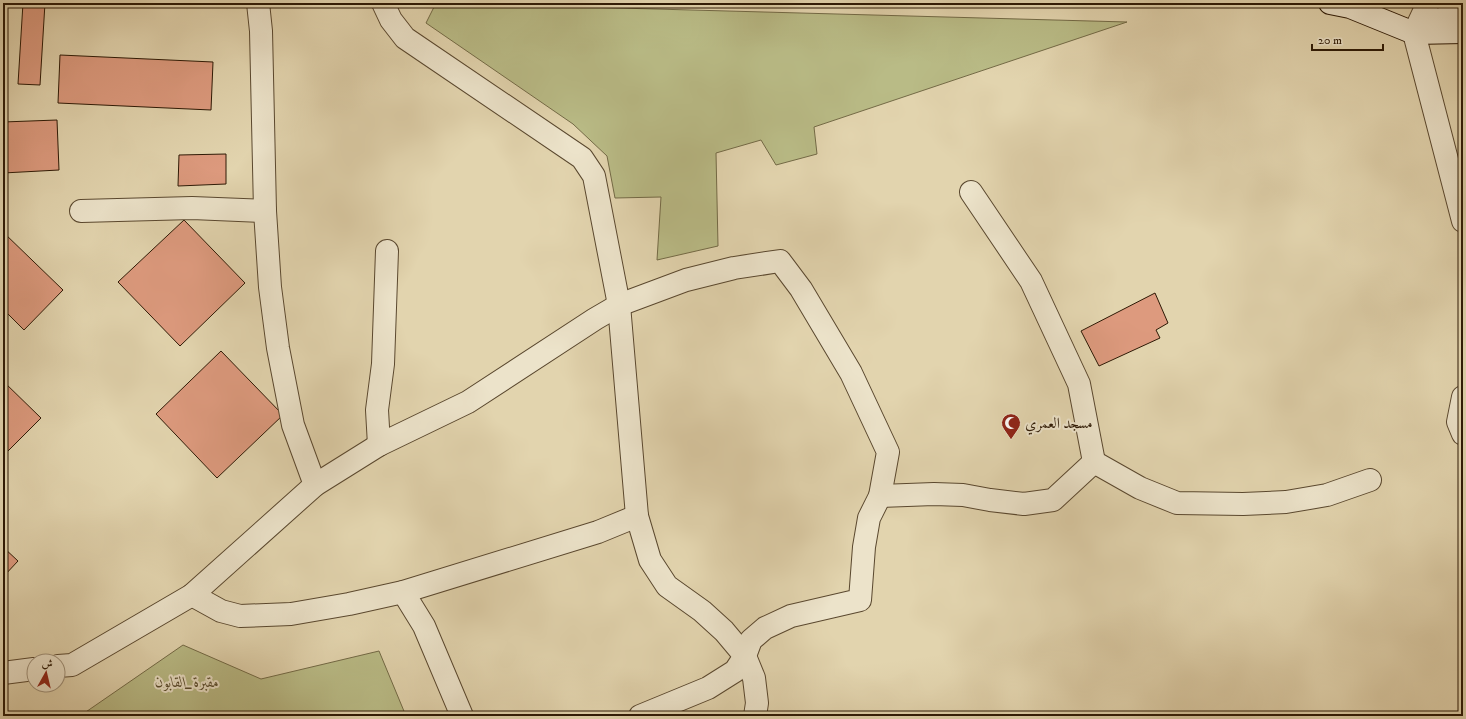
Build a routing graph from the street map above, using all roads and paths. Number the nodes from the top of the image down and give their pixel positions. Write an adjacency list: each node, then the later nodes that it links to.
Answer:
1 (258, 3): 10 (street)
2 (383, 3): 13 (street)
3 (1330, 3): 7 (street)
4 (1428, 3): 7 (street)
5 (1463, 8): 7 (street)
6 (1463, 32): 7 (street)
7 (1414, 33): 11 (street)
8 (971, 192): 17 (street)
9 (81, 211): 10 (street)
10 (265, 211): 19 (street)
11 (1463, 221)
12 (387, 251): 16 (street)
13 (619, 305): 16 (street); 20 (street); 21 (street)
14 (1463, 397): 15 (street)
15 (1463, 434)
16 (379, 445): 19 (street)
17 (1094, 462): 18 (street); 20 (street)
18 (1370, 480)
19 (315, 485): 23 (street)
20 (880, 496): 24 (street)
21 (638, 516): 22 (street); 24 (street)
22 (403, 592): 23 (street); 28 (street)
23 (192, 596): 25 (street)
24 (745, 656): 29 (street); 30 (street)
25 (66, 665)
26 (26, 670): 27 (street)
27 (3, 673)
28 (462, 716)
29 (640, 716)
30 (755, 716)

